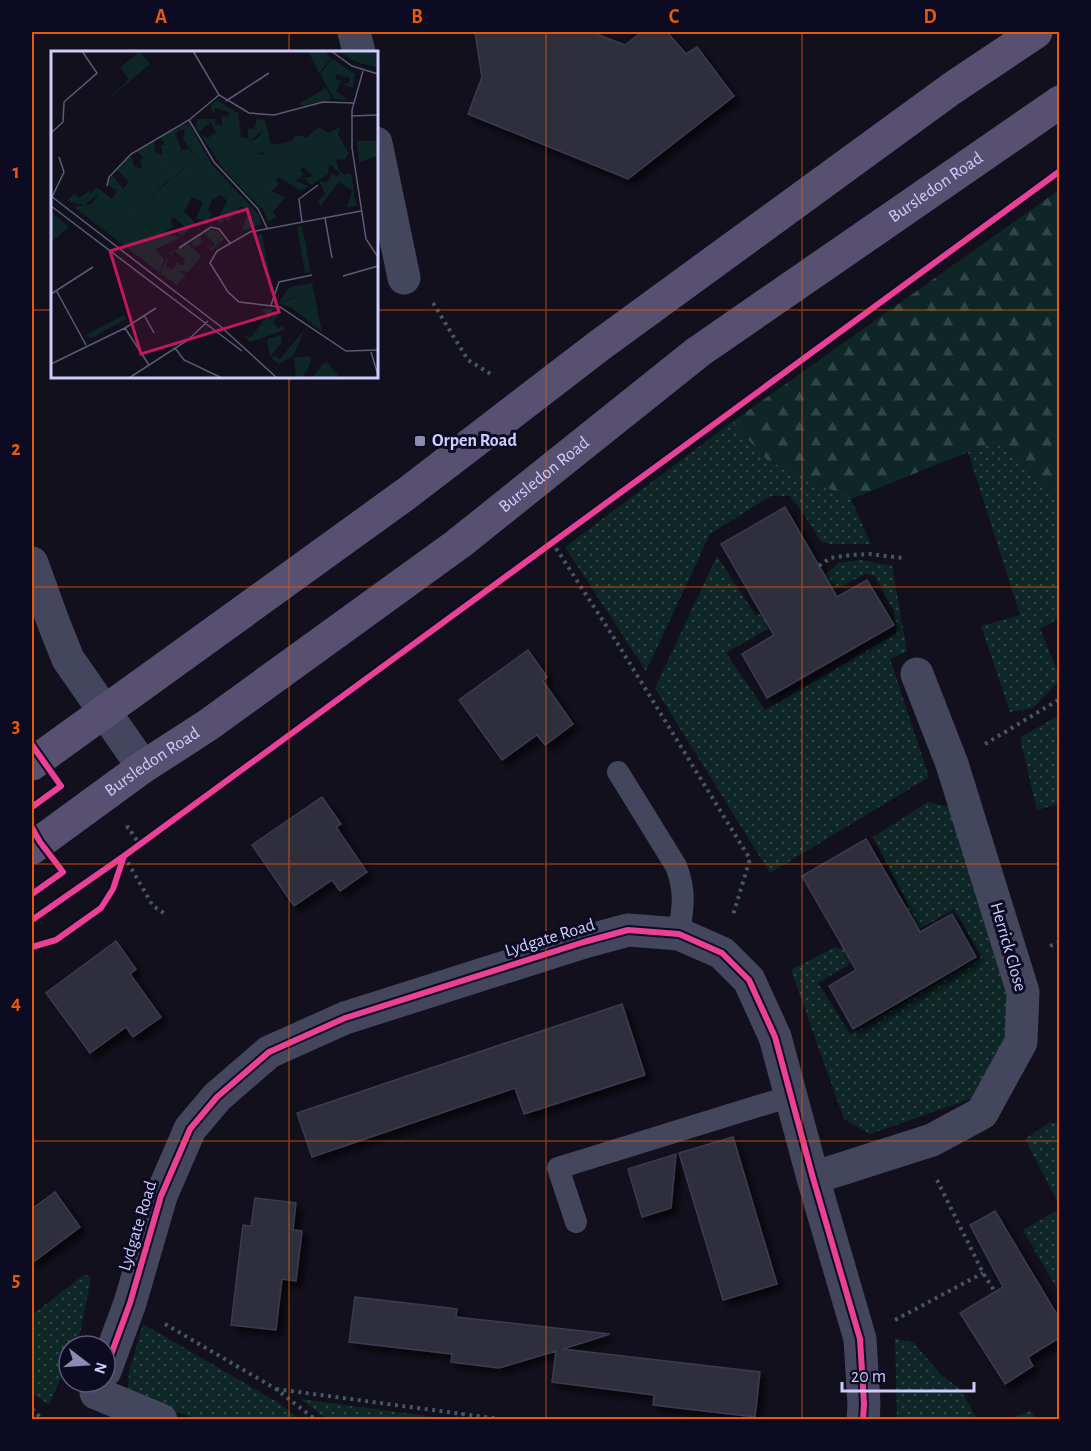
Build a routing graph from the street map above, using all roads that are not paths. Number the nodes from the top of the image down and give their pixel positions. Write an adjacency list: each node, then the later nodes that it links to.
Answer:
1 (354, 32): 3 (street)
2 (1036, 32): 9 (main road)
3 (358, 51)
4 (1059, 102): 11 (main road, Bursledon Road)
5 (378, 153): 6 (street)
6 (404, 278)
7 (32, 563): 9 (street)
8 (917, 674): 16 (street, Herrick Close)
9 (103, 711): 10 (main road); 11 (street)
10 (32, 764)
11 (143, 767): 13 (main road, Bursledon Road)
12 (618, 772): 14 (lane)
13 (32, 848)
14 (678, 934): 15 (street, Lydgate Road); 18 (street, Lydgate Road)
15 (791, 1095): 16 (street, Lydgate Road); 17 (lane)
16 (813, 1178): 21 (street, Lydgate Road)
17 (576, 1222)
18 (117, 1338)
19 (104, 1394): 20 (street)
20 (161, 1419)
21 (863, 1419)

